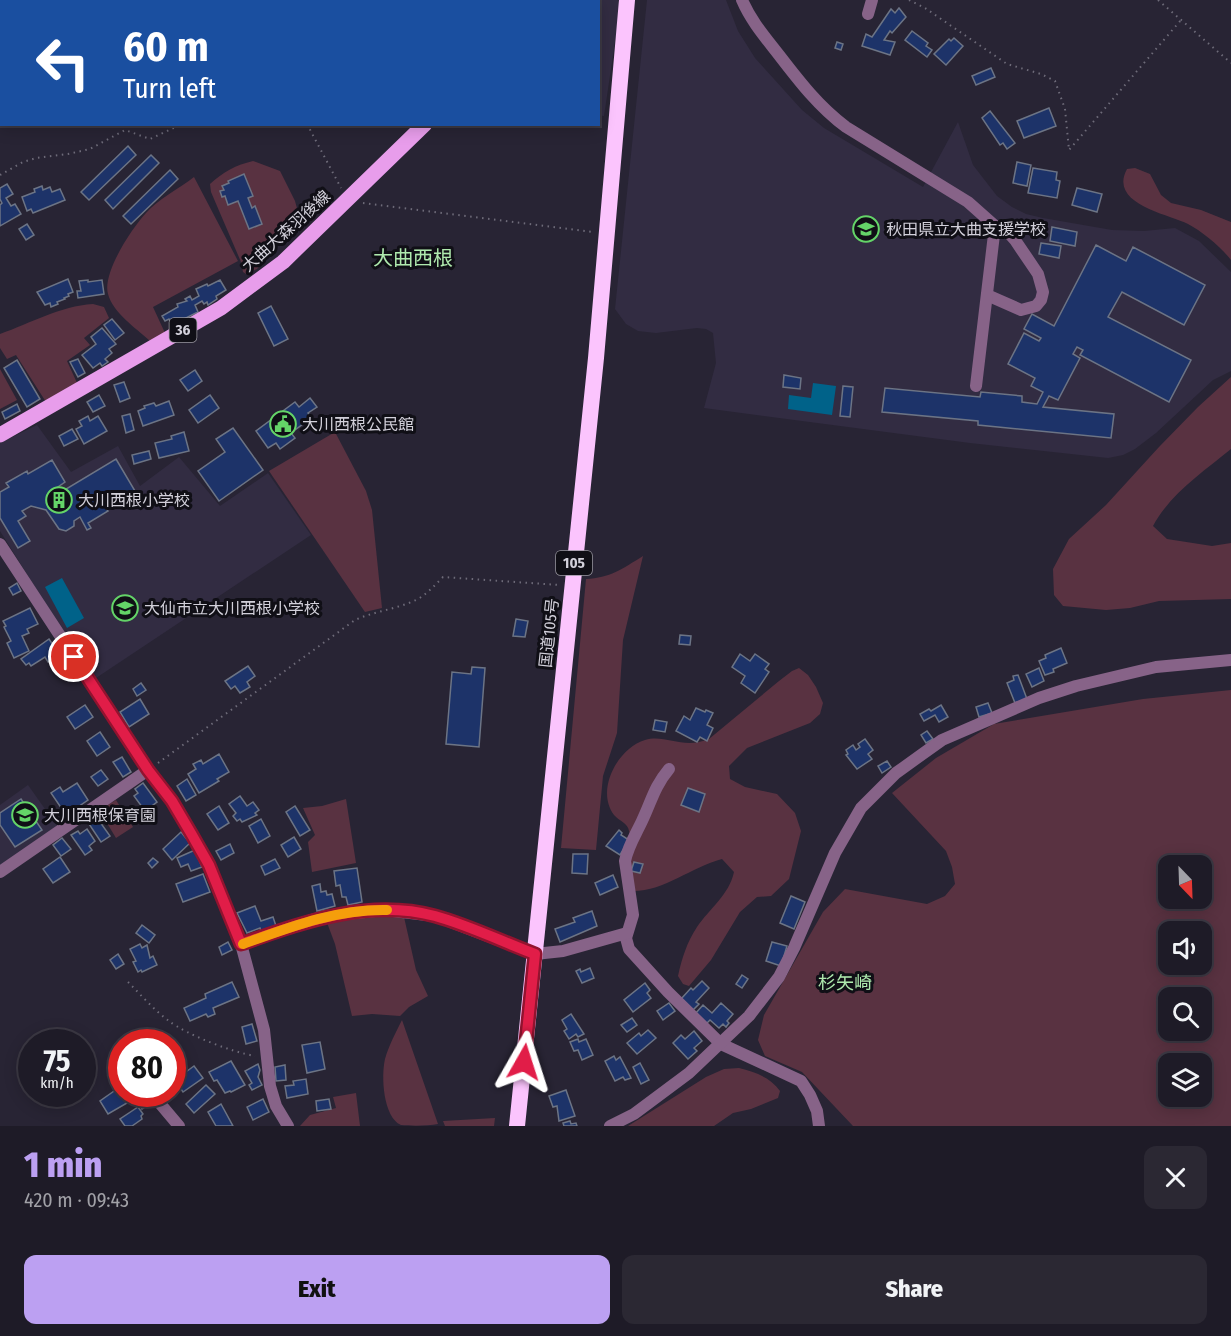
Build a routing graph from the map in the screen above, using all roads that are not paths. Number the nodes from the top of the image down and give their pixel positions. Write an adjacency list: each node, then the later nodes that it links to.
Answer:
1 (627, 0): 17 (highway, 国道105号 / 105)
2 (742, 0): 6 (street)
3 (872, 0): 4 (street)
4 (868, 14)
5 (423, 126): 9 (main road, 大曲大森羽後線 / 36)
6 (995, 226): 7 (street); 7 (street)
7 (987, 295): 8 (street)
8 (976, 386)
9 (0, 435)
10 (0, 544): 13 (street)
11 (1231, 660): 18 (street)
12 (669, 769): 15 (street)
13 (148, 770): 14 (street); 16 (street)
14 (0, 872)
15 (627, 933): 17 (street); 18 (street)
16 (241, 944): 17 (street); 20 (street)
17 (535, 954): 22 (highway, 国道105号 / 105)
18 (721, 1044): 23 (street); 24 (street)
19 (163, 1107): 21 (street)
20 (283, 1124)
21 (179, 1126)
22 (517, 1126)
23 (610, 1126)
24 (819, 1126)

